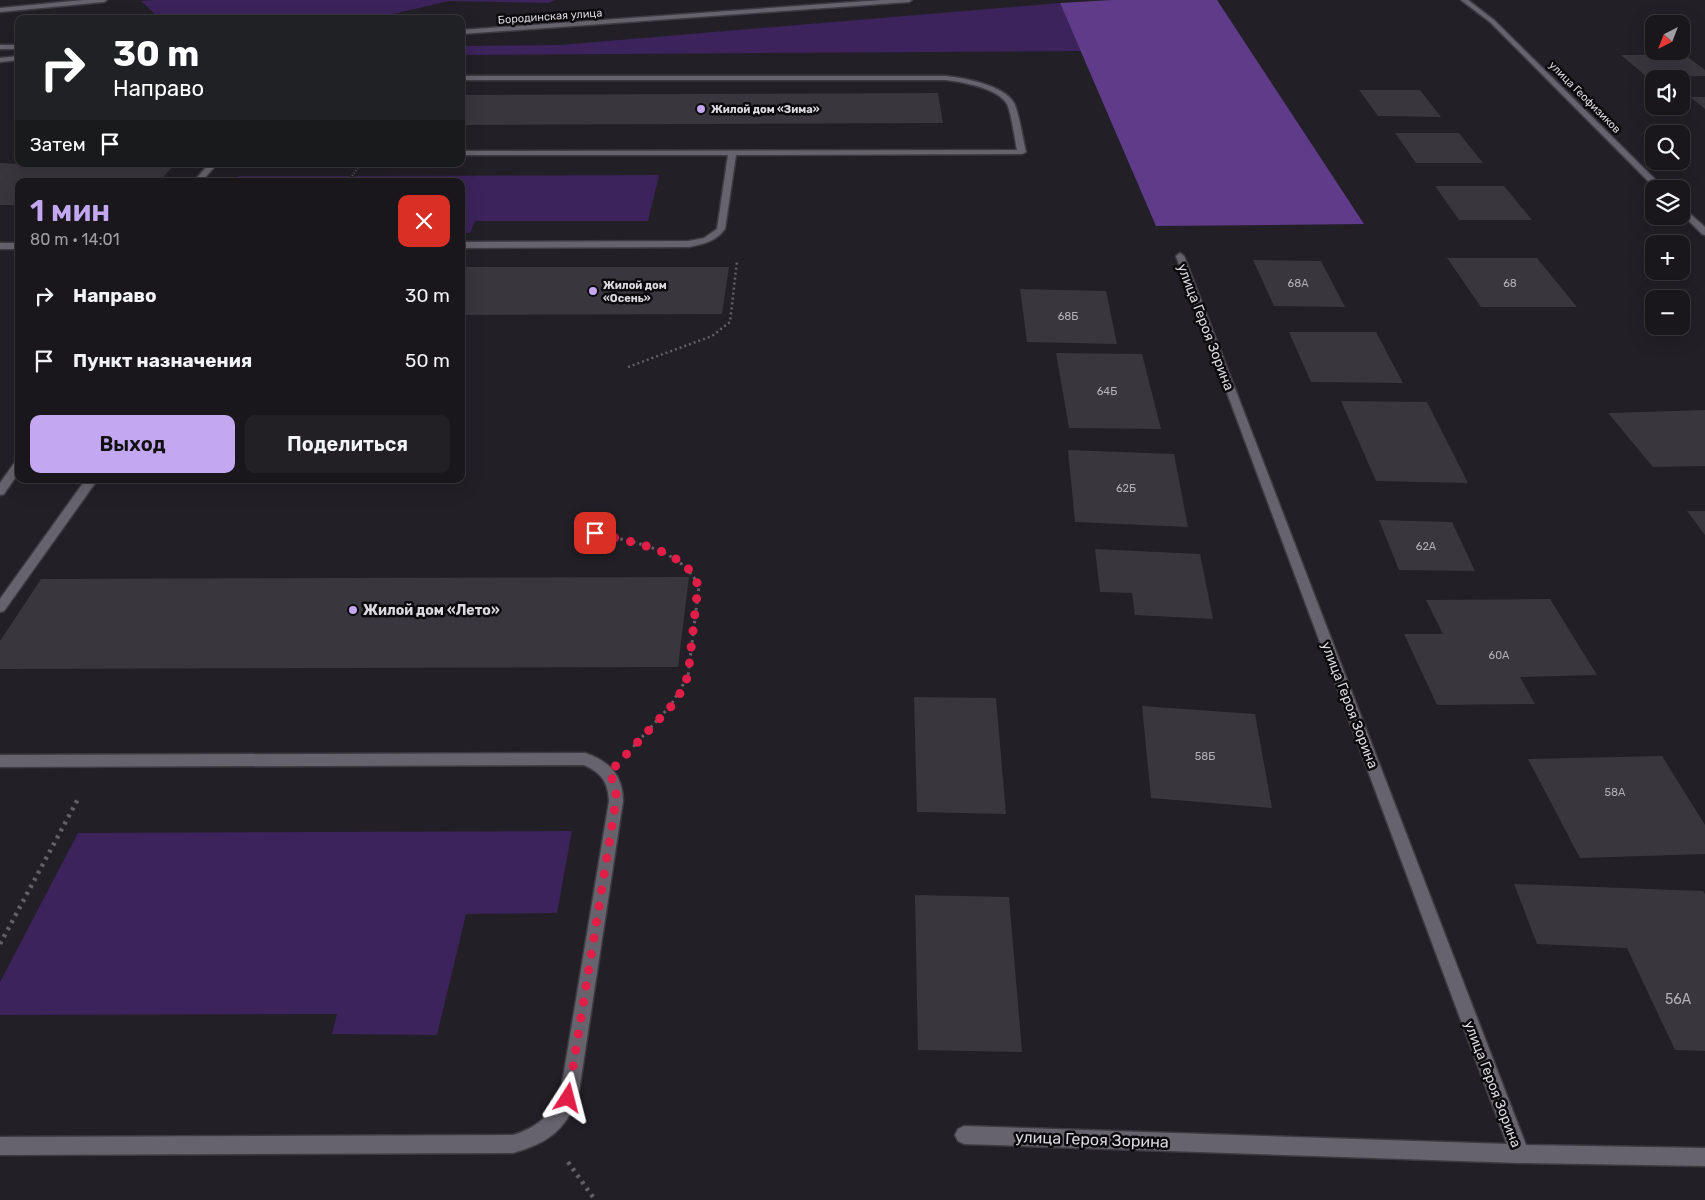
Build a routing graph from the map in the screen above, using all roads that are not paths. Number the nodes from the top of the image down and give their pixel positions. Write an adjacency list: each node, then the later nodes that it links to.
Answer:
1 (104, 0): 4 (street)
2 (909, 0): 5 (street, Бородинская улица)
3 (1464, 0): 15 (street, улица Геофизиков)
4 (0, 10)
5 (465, 32)
6 (0, 47): 7 (street)
7 (15, 47)
8 (15, 58): 9 (street)
9 (0, 60)
10 (465, 78): 12 (street)
11 (465, 153): 12 (street)
12 (732, 153): 18 (street)
13 (210, 167): 14 (street)
14 (200, 178)
15 (1652, 180)
16 (1690, 217): 17 (street)
17 (1705, 232)
18 (465, 245)
19 (0, 246): 20 (street)
20 (15, 246)
21 (1180, 256): 29 (street, улица Героя Зорина)
22 (15, 470): 24 (street)
23 (89, 483): 25 (street)
24 (0, 491)
25 (0, 608)
26 (0, 761): 28 (street)
27 (964, 1135): 29 (street, улица Героя Зорина)
28 (0, 1146)
29 (1520, 1154): 30 (street, улица Героя Зорина)
30 (1705, 1157)

